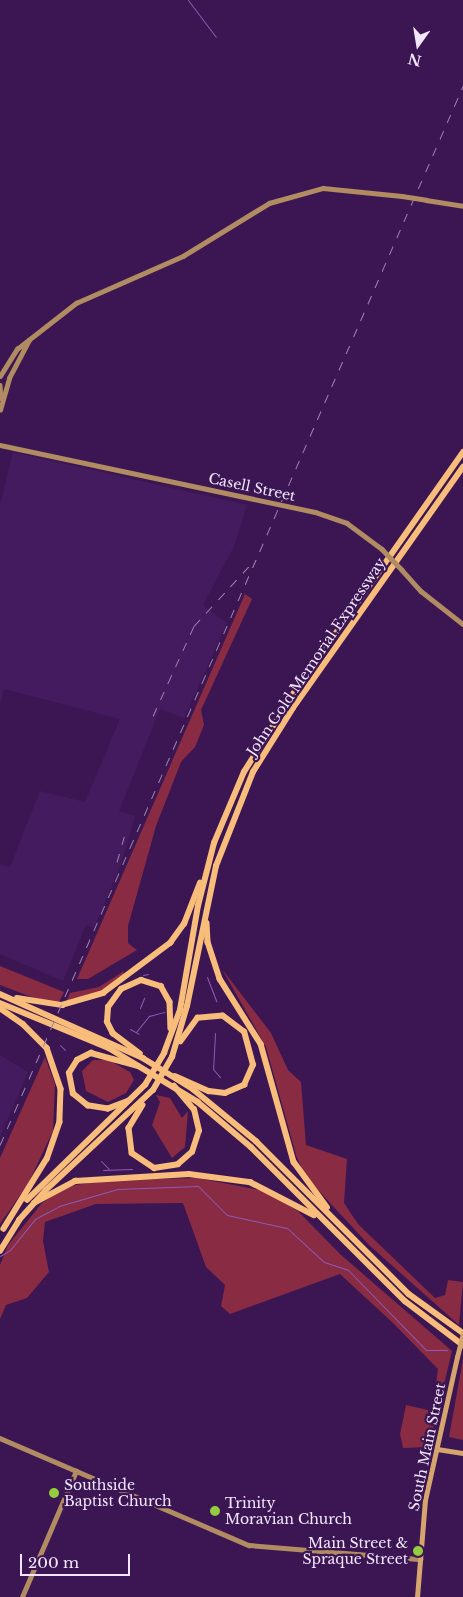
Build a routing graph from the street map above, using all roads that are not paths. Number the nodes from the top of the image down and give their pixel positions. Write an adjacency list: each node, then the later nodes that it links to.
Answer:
1 (463, 206): 2 (main road, bridge)
2 (29, 340): 3 (main road); 5 (main road)
3 (0, 376)
4 (0, 385): 5 (main road)
5 (0, 410)
6 (0, 445): 9 (main road, Casell Street, bridge)
7 (463, 452): 10 (highway, John Gold Memorial Expressway)
8 (463, 467): 11 (highway, John Gold Memorial Expressway)
9 (463, 624)
10 (214, 843): 12 (highway); 15 (highway, John Gold Memorial Expressway)
11 (211, 889): 16 (highway, John Gold Memorial Expressway); 26 (highway)
12 (0, 993): 17 (highway)
13 (0, 1003): 18 (highway)
14 (0, 1008): 25 (highway)
15 (168, 1045): 17 (highway); 22 (highway, John Gold Memorial Expressway, bridge)
16 (176, 1046): 19 (highway); 21 (highway, John Gold Memorial Expressway, bridge)
17 (143, 1058): 19 (highway)
18 (140, 1066): 20 (highway); 22 (highway)
19 (174, 1076): 26 (highway)
20 (173, 1084): 21 (highway); 24 (highway)
21 (153, 1090): 23 (highway, John Gold Memorial Expressway)
22 (134, 1100): 25 (highway, John Gold Memorial Expressway)
23 (34, 1203): 24 (highway); 27 (highway, John Gold Memorial Expressway)
24 (322, 1220): 29 (highway)
25 (2, 1232)
26 (348, 1234): 28 (highway)
27 (0, 1251)
28 (463, 1333): 31 (main road, South Main Street, bridge)
29 (463, 1345)
30 (0, 1438): 33 (main road)
31 (437, 1449): 32 (main road); 34 (main road, South Main Street)
32 (463, 1453)
33 (76, 1471): 34 (main road); 35 (main road)
34 (420, 1559): 36 (main road, South Main Street)
35 (22, 1597)
36 (417, 1597)

